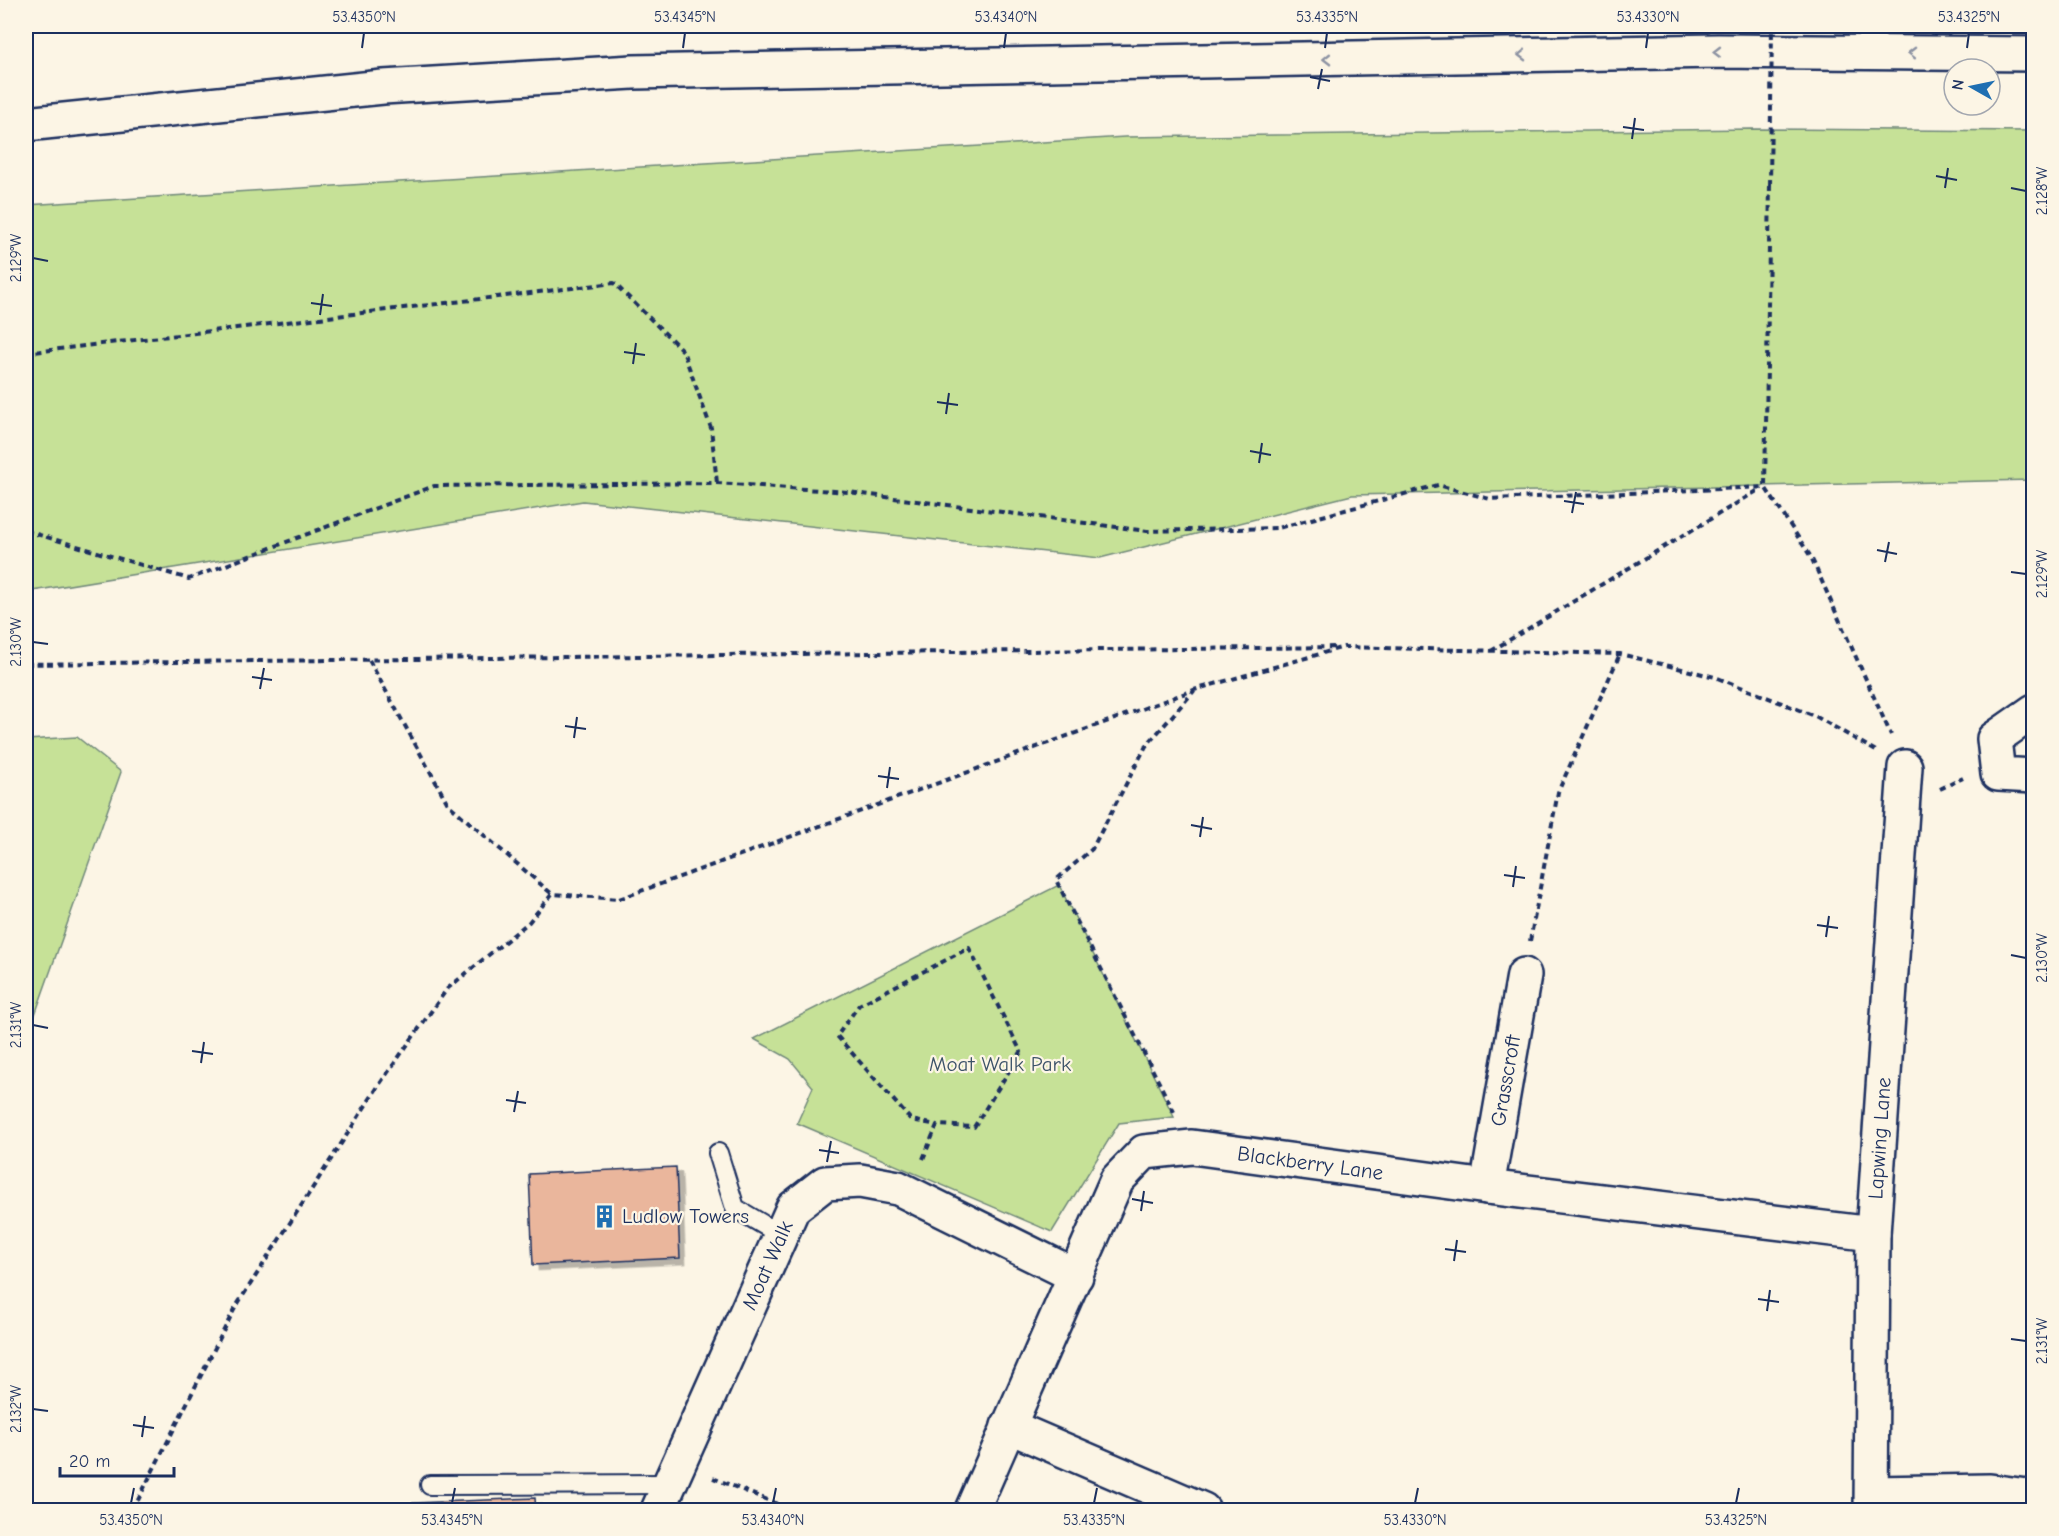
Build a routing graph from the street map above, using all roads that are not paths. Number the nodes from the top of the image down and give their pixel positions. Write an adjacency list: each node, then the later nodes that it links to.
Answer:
1 (2034, 54): 2 (main road, one-way to 2)
2 (26, 124)
3 (2034, 711): 5 (main road)
4 (1905, 767): 9 (main road, Lapwing Lane)
5 (2034, 776)
6 (1524, 975): 8 (main road, Grasscroft)
7 (718, 1153): 10 (lane)
8 (1487, 1187): 9 (main road, Blackberry Lane); 11 (main road, Blackberry Lane)
9 (1873, 1234): 16 (main road, Lapwing Lane)
10 (781, 1235): 11 (main road, Moat Walk); 14 (main road, Moat Walk)
11 (1076, 1276): 12 (main road, Blackberry Lane)
12 (1008, 1426): 17 (main road, Blackberry Lane); 18 (main road)
13 (430, 1485): 14 (lane)
14 (669, 1486)
15 (2034, 1497): 16 (main road)
16 (1872, 1502)
17 (972, 1510)
18 (1203, 1510)

